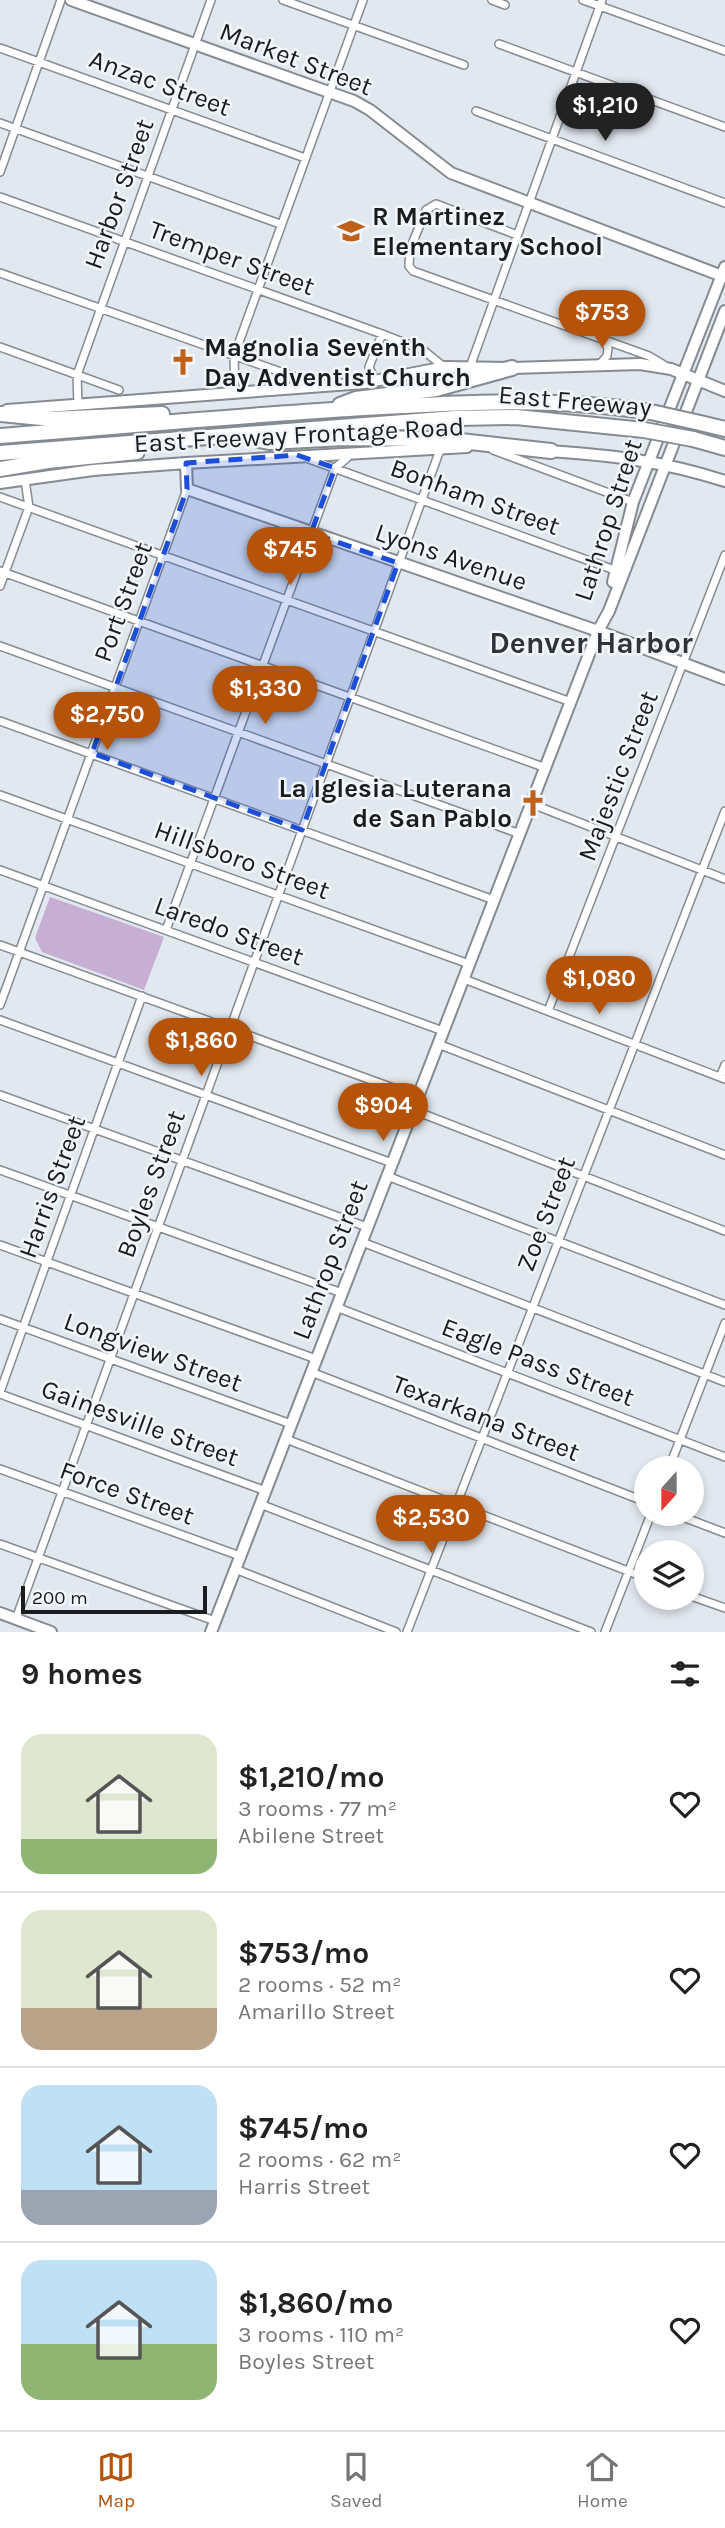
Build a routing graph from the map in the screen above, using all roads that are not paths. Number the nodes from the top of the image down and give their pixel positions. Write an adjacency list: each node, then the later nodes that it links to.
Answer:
1 (61, 0): 15 (street)
2 (71, 0): 11 (street, Market Street)
3 (211, 0): 11 (street, Harbor Street)
4 (283, 0): 10 (street)
5 (363, 0): 10 (street)
6 (492, 0): 9 (street)
7 (583, 0): 8 (street)
8 (601, 3): 14 (street); 17 (street)
9 (505, 5)
10 (354, 26): 16 (street); 18 (street)
11 (195, 44): 18 (street, Market Street); 19 (street, Harbor Street)
12 (499, 44): 17 (street)
13 (0, 48): 15 (street, Anzac Street)
14 (725, 51)
15 (40, 62): 19 (street, Anzac Street); 23 (street)
16 (464, 65)
17 (575, 72): 22 (street); 24 (street)
18 (330, 91): 25 (street); 29 (street, Market Street)
19 (172, 110): 25 (street, Anzac Street); 27 (street, Harbor Street)
20 (476, 111): 24 (street)
21 (0, 123): 23 (street)
22 (725, 127)
23 (16, 129): 26 (street); 27 (street)
24 (551, 138): 29 (street); 30 (street)
25 (305, 158): 31 (street)
26 (0, 172)
27 (147, 177): 31 (street); 33 (street, Harbor Street)
28 (0, 197): 33 (street, Tremper Street)
29 (528, 203): 32 (street); 35 (street, Market Street)
30 (725, 203)
31 (280, 224): 36 (street)
32 (516, 235): 37 (street); 37 (street)
33 (124, 241): 36 (street, Tremper Street); 38 (street, Harbor Street)
34 (0, 273): 38 (street)
35 (724, 273): 49 (street, Lathrop Street)
36 (256, 290): 40 (street, Tremper Street); 43 (street)
37 (493, 299): 41 (street); 45 (street)
38 (99, 308): 43 (street); 50 (street, Harbor Street)
39 (725, 311): 53 (street, Lathrop Street)
40 (382, 334): 46 (street, Tremper Street); 52 (street)
41 (603, 338): 44 (street); 48 (street)
42 (0, 347): 50 (street)
43 (234, 356): 51 (street); 56 (street)
44 (597, 366): 47 (street, East Freeway Frontage Road); 48 (street, East Freeway Frontage Road)
45 (470, 367): 46 (street, East Freeway Frontage Road); 47 (street, East Freeway Frontage Road)
46 (444, 368): 52 (street, East Freeway Frontage Road)
47 (512, 368): 58 (highway)
48 (671, 369): 49 (street, East Freeway Frontage Road)
49 (684, 374): 53 (street, East Freeway Frontage Road); 72 (street, Lathrop Street)
50 (77, 375): 54 (street); 57 (street, Harbor Street)
51 (298, 377)
52 (375, 381): 56 (street, East Freeway Frontage Road)
53 (698, 381): 55 (street, East Freeway Frontage Road); 74 (street, Lathrop Street)
54 (119, 390)
55 (725, 391)
56 (235, 393): 57 (street, East Freeway Frontage Road)
57 (78, 405): 59 (street, East Freeway Frontage Road)
58 (326, 410): 60 (highway, East Freeway); 61 (highway, East Freeway, bridge)
59 (0, 412): 60 (highway)
60 (205, 419): 63 (highway, East Freeway)
61 (725, 429)
62 (237, 435): 64 (highway, East Freeway); 67 (highway, East Freeway, bridge); 68 (highway)
63 (0, 436)
64 (161, 441): 69 (highway, East Freeway); 76 (highway)
65 (441, 447): 66 (street, East Freeway Frontage Road); 71 (street, East Freeway Frontage Road); 83 (street, Boyles Street)
66 (486, 447): 68 (street, East Freeway Frontage Road); 84 (street)
67 (725, 448)
68 (551, 451): 72 (street, East Freeway Frontage Road)
69 (0, 453)
70 (297, 455): 71 (street, East Freeway Frontage Road); 73 (street, East Freeway Frontage Road); 75 (street, Bonham Street)
71 (347, 456): 75 (street); 77 (street, Bonham Street)
72 (649, 461): 74 (street, East Freeway Frontage Road); 84 (street, Lathrop Street)
73 (187, 463): 78 (street, East Freeway Frontage Road); 81 (street)
74 (664, 464): 79 (street, East Freeway Frontage Road); 91 (street, Lathrop Street)
75 (335, 468): 77 (street, Bonham Street); 86 (street)
76 (0, 469)
77 (352, 474): 83 (street, Bonham Street)
78 (25, 480): 80 (street, East Freeway Frontage Road); 85 (street)
79 (725, 481)
80 (0, 483)
81 (187, 489): 86 (street, Lyons Avenue); 87 (street, Port Street)
82 (0, 497): 85 (street)
83 (422, 500): 89 (street, Boyles Street); 91 (street, Bonham Street)
84 (633, 502): 91 (street, Lathrop Street)
85 (29, 507): 87 (street); 90 (street)
86 (311, 533): 89 (street, Lyons Avenue); 93 (street)
87 (162, 555): 93 (street); 94 (street, Port Street)
88 (725, 555): 98 (street, Majestic Street)
89 (398, 563): 95 (street, Boyles Street); 96 (street, Lyons Avenue)
90 (2, 571): 92 (street); 94 (street)
91 (620, 572): 96 (street, Lathrop Street)
92 (0, 586)
93 (286, 600): 95 (street); 99 (street)
94 (139, 621): 99 (street); 101 (street, Port Street)
95 (374, 631): 102 (street, Boyles Street); 103 (street)
96 (598, 631): 98 (street, Lyons Avenue); 103 (street, Lathrop Street)
97 (0, 646): 101 (street)
98 (683, 663): 100 (street, Lyons Avenue); 116 (street, Majestic Street)
99 (262, 665): 102 (street); 105 (street)
100 (725, 679)
101 (115, 687): 105 (street); 106 (street, Port Street)
102 (350, 697): 107 (street, Boyles Street); 108 (street)
103 (570, 702): 108 (street, Lathrop Street)
104 (0, 721): 106 (street)
105 (238, 731): 107 (street); 110 (street)
106 (92, 754): 110 (street); 113 (street, Port Street)
107 (327, 763): 114 (street, Boyles Street); 115 (street)
108 (546, 768): 111 (street, Lathrop Street)
109 (0, 795): 113 (street, Hillsboro Street)
110 (214, 797): 114 (street); 117 (street)
111 (532, 804): 115 (street, Lathrop Street); 116 (street)
112 (725, 811): 119 (street, Zoe Street)
113 (67, 820): 117 (street, Hillsboro Street); 121 (street, Port Street)
114 (302, 830): 122 (street, Boyles Street); 123 (street)
115 (520, 834): 123 (street, Lathrop Street)
116 (617, 837): 119 (street); 132 (street, Majestic Street)
117 (190, 863): 122 (street, Hillsboro Street); 124 (street)
118 (0, 870): 121 (street, Laredo Street)
119 (702, 870): 120 (street); 137 (street, Zoe Street)
120 (725, 879)
121 (43, 886): 124 (street, Laredo Street); 126 (street, Port Street)
122 (278, 896): 127 (street, Boyles Street); 128 (street, Hillsboro Street)
123 (494, 900): 128 (street, Lathrop Street)
124 (166, 930): 127 (street, Laredo Street)
125 (0, 945): 126 (street)
126 (19, 952): 130 (street); 131 (street, Port Street)
127 (254, 962): 134 (street, Boyles Street); 135 (street, Laredo Street)
128 (469, 964): 129 (street, Lathrop Street)
129 (464, 979): 132 (street); 135 (street, Lathrop Street)
130 (142, 996): 134 (street); 138 (street, Harris Street)
131 (0, 1005)
132 (548, 1011): 137 (street)
133 (0, 1020): 138 (street)
134 (230, 1028): 142 (street, Boyles Street); 143 (street)
135 (443, 1031): 136 (street, Lathrop Street)
136 (438, 1044): 143 (street, Lathrop Street); 145 (street)
137 (635, 1044): 140 (street); 145 (street, Zoe Street)
138 (119, 1064): 142 (street); 146 (street, Harris Street)
139 (725, 1065): 140 (street)
140 (723, 1078)
141 (0, 1095): 146 (street)
142 (206, 1095): 148 (street, Boyles Street); 149 (street)
143 (418, 1097): 144 (street, Lathrop Street)
144 (413, 1110): 149 (street, Lathrop Street); 152 (street)
145 (609, 1110): 147 (street); 152 (street, Zoe Street)
146 (95, 1129): 148 (street); 153 (street, Harris Street)
147 (725, 1155)
148 (182, 1161): 154 (street, Boyles Street); 155 (street)
149 (392, 1163): 151 (street, Lathrop Street)
150 (0, 1170): 153 (street)
151 (387, 1176): 155 (street, Lathrop Street); 157 (street)
152 (583, 1176): 156 (street); 157 (street, Zoe Street)
153 (71, 1195): 154 (street); 160 (street, Harris Street)
154 (159, 1227): 161 (street); 162 (street, Boyles Street)
155 (367, 1227): 158 (street, Lathrop Street)
156 (725, 1231)
157 (558, 1241): 163 (street); 165 (street, Zoe Street)
158 (362, 1242): 161 (street, Lathrop Street); 165 (street)
159 (0, 1245): 160 (street)
160 (47, 1262): 162 (street); 168 (street, Harris Street)
161 (342, 1293): 164 (street, Lathrop Street)
162 (135, 1294): 169 (street, Boyles Street); 170 (street)
163 (725, 1306)
164 (336, 1307): 170 (street, Lathrop Street); 172 (street, Eagle Pass Street)
165 (532, 1307): 172 (street, Zoe Street); 173 (street)
166 (0, 1319): 168 (street, Longview Street)
167 (725, 1323): 173 (street)
168 (24, 1328): 169 (street, Longview Street); 175 (street, Harris Street)
169 (110, 1359): 176 (street, Longview Street); 177 (street, Boyles Street)
170 (316, 1359): 171 (street, Lathrop Street)
171 (311, 1372): 176 (street, Lathrop Street); 179 (street, Texarkana Street)
172 (507, 1373): 179 (street, Zoe Street); 180 (street, Eagle Pass Street)
173 (705, 1374): 174 (street); 180 (street)
174 (725, 1382)
175 (0, 1393): 177 (street, Gainesville Street)
176 (291, 1424): 178 (street, Lathrop Street)
177 (86, 1425): 184 (street, Gainesville Street); 185 (street, Boyles Street)
178 (286, 1438): 184 (street, Lathrop Street); 188 (street)
179 (482, 1438): 186 (street, Texarkana Street); 188 (street, Zoe Street)
180 (680, 1439): 181 (street); 182 (street, Eagle Pass Street)
181 (674, 1456)
182 (725, 1457)
183 (0, 1469): 185 (street, Force Street)
184 (265, 1490): 187 (street, Lathrop Street)
185 (63, 1492): 193 (street, Force Street); 194 (street, Boyles Street)
186 (634, 1497)
187 (260, 1504): 193 (street, Lathrop Street); 196 (street)
188 (456, 1504): 196 (street, Zoe Street); 197 (street)
189 (704, 1525): 191 (street)
190 (646, 1526): 197 (street)
191 (725, 1533)
192 (0, 1544): 194 (street)
193 (240, 1556): 195 (street, Lathrop Street)
194 (40, 1558): 202 (street, Boyles Street); 203 (street)
195 (235, 1569): 203 (street, Lathrop Street); 205 (street)
196 (431, 1570): 206 (street, Zoe Street); 207 (street)
197 (629, 1572): 198 (street); 208 (street)
198 (634, 1574)
199 (704, 1601): 200 (street)
200 (725, 1608)
201 (0, 1613): 202 (street)
202 (16, 1619): 204 (street)
203 (213, 1627)
204 (51, 1632)
205 (397, 1632)
206 (407, 1632)
207 (591, 1632)
208 (606, 1632)

